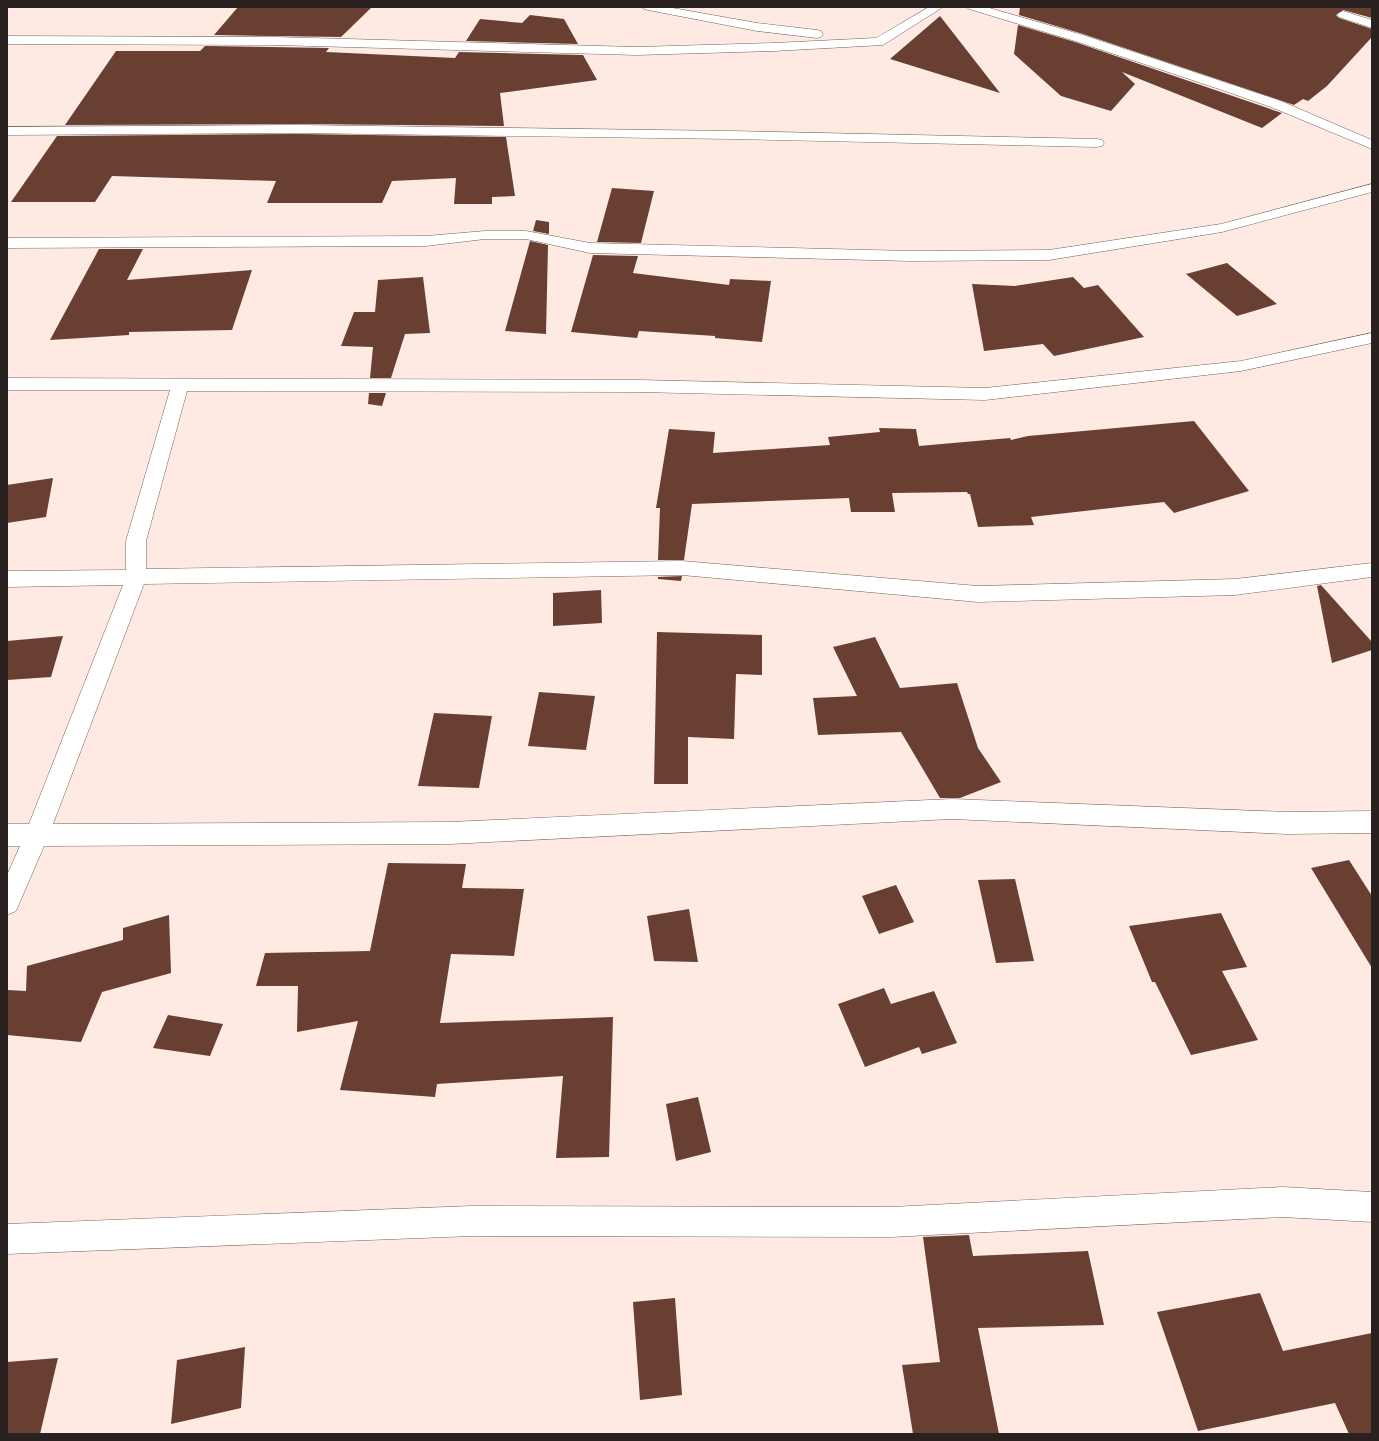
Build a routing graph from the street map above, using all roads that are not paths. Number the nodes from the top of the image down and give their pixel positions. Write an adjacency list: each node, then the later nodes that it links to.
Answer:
1 (648, 7): 7 (street)
2 (937, 7): 7 (street)
3 (973, 7): 10 (street)
4 (1343, 15): 5 (street)
5 (1372, 24)
6 (7, 40): 7 (street)
7 (880, 42)
8 (7, 131): 9 (street)
9 (1097, 143)
10 (1372, 145)
11 (1372, 188): 12 (street)
12 (7, 243)
13 (1372, 338): 15 (street)
14 (7, 384): 15 (street)
15 (180, 384): 17 (street)
16 (1372, 570): 17 (street)
17 (136, 578): 18 (street); 20 (street)
18 (7, 579)
19 (1372, 822): 20 (street)
20 (37, 834): 21 (street); 22 (street)
21 (7, 836)
22 (7, 903)
23 (1372, 1207): 24 (street)
24 (7, 1239)

